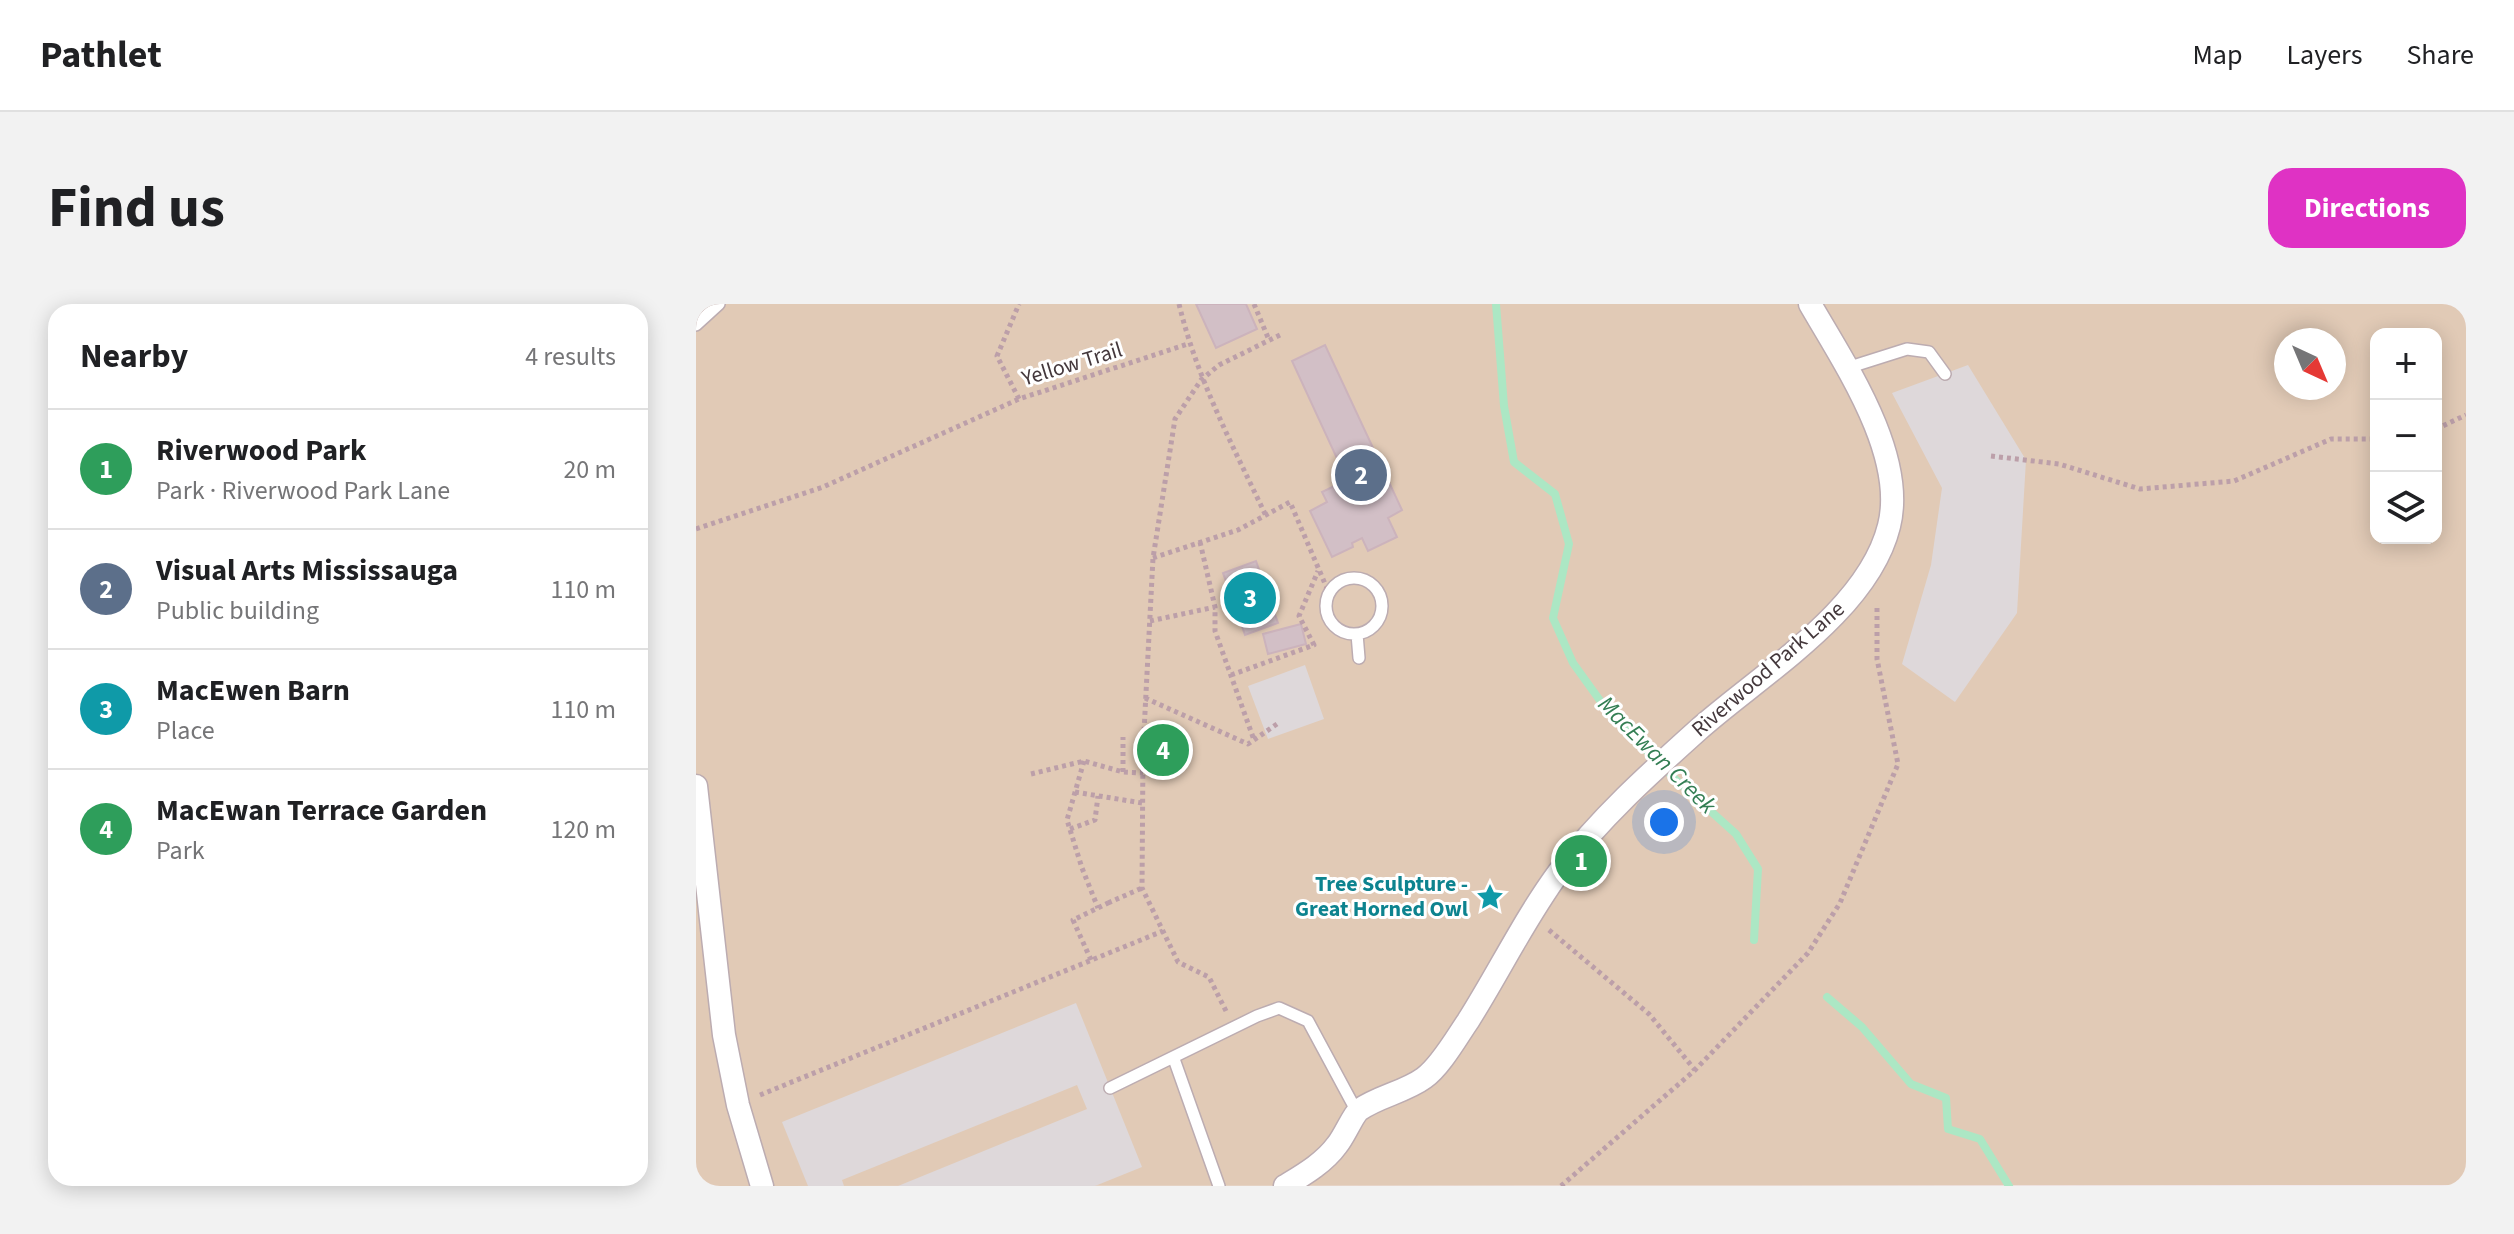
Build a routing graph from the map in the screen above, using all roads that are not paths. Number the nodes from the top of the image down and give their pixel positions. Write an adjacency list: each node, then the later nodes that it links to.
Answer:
1 (719, 304): 3 (lane)
2 (1810, 304): 4 (street, Riverwood Park Lane)
3 (696, 325)
4 (1847, 368): 5 (lane); 11 (street, Riverwood Park Lane)
5 (1945, 374)
6 (1357, 634): 6 (lane); 7 (lane)
7 (1359, 658)
8 (696, 786): 12 (street)
9 (1174, 1059): 10 (lane); 11 (lane); 13 (lane)
10 (1110, 1088)
11 (1357, 1112): 14 (street)
12 (762, 1186)
13 (1219, 1186)
14 (1285, 1186)

